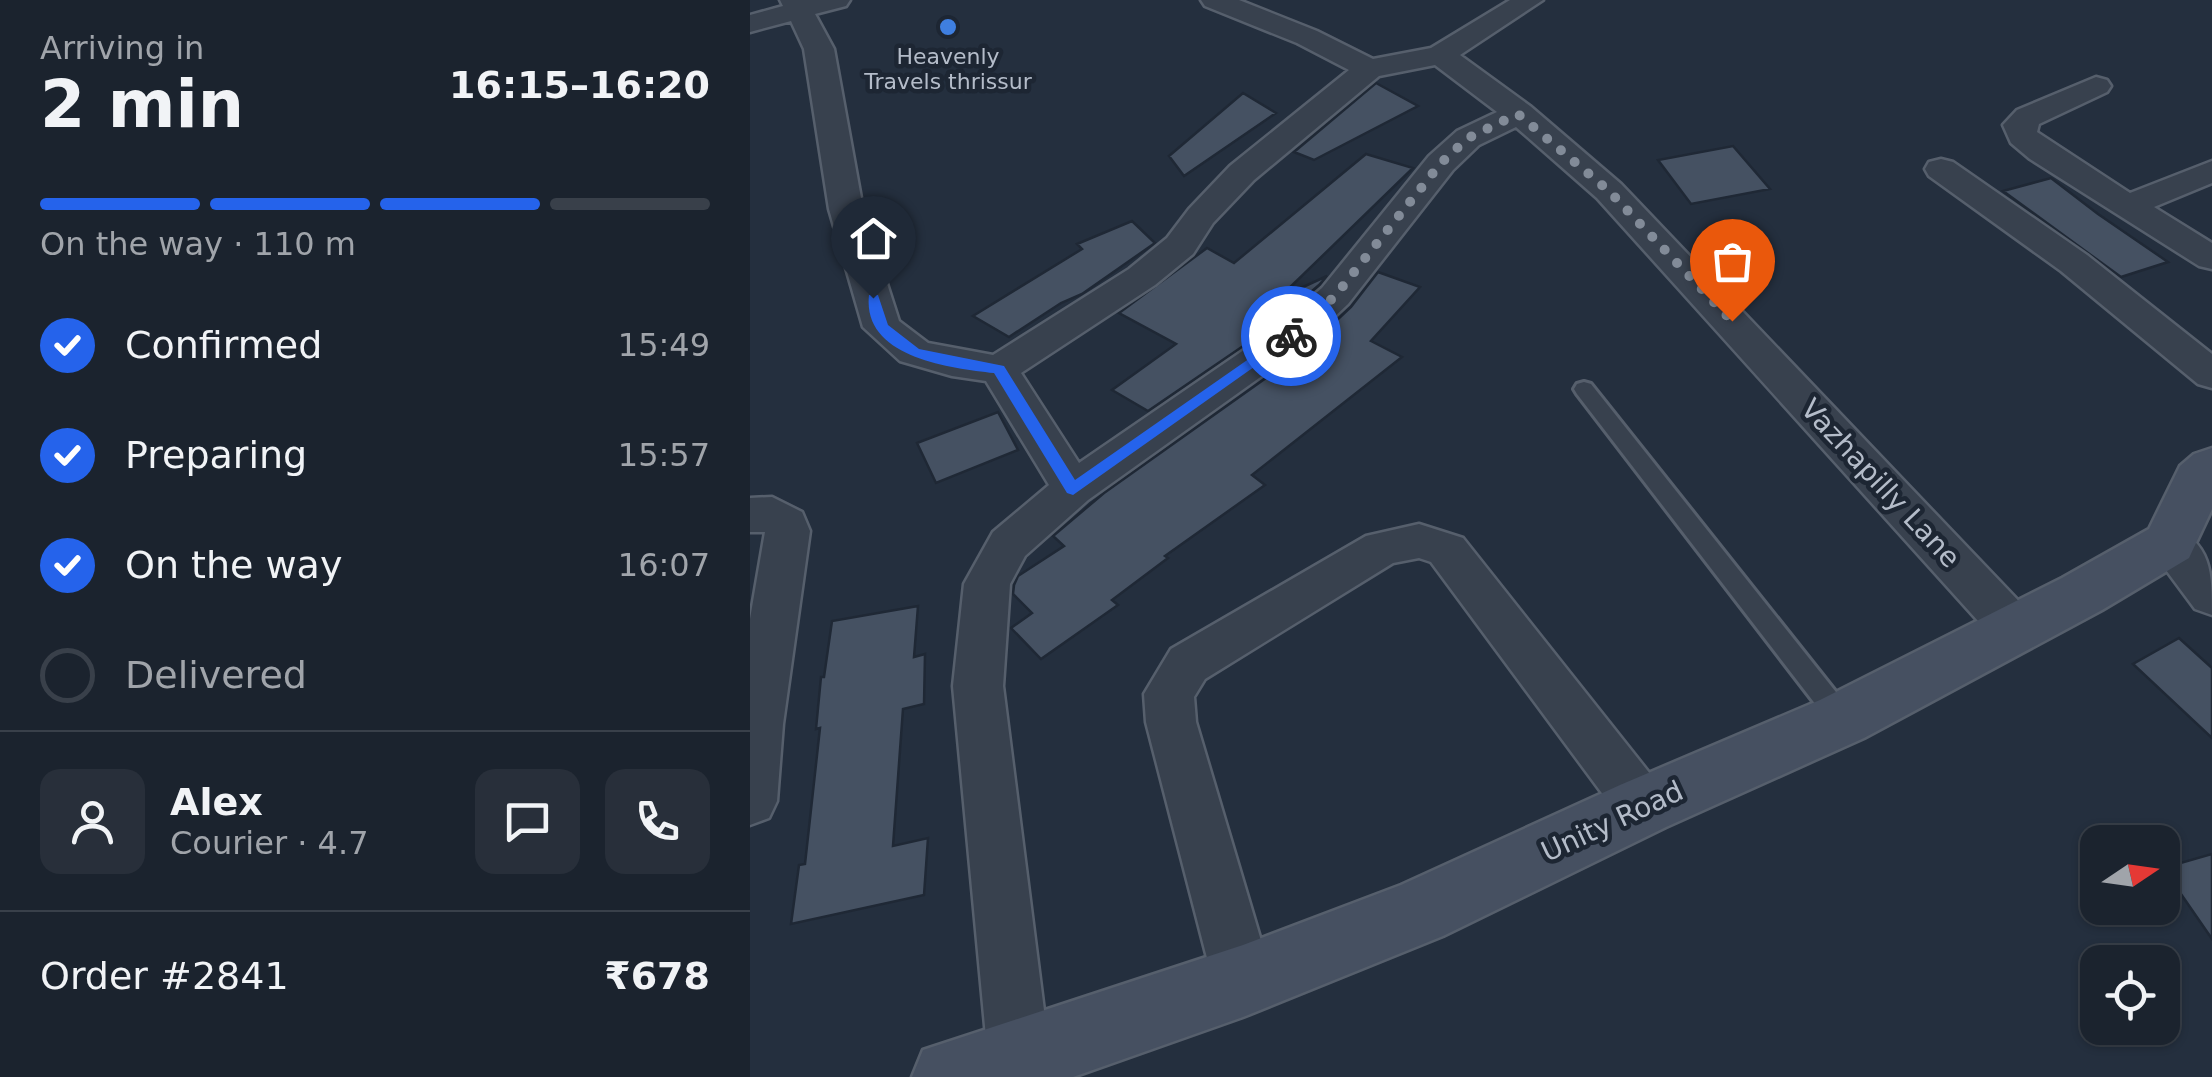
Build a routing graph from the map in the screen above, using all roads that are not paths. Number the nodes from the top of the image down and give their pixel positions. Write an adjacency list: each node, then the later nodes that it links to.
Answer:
1 (836, 0): 4 (street)
2 (1215, 0): 7 (street)
3 (1529, 0): 6 (street)
4 (797, 5): 5 (street); 14 (street)
5 (750, 24)
6 (1440, 55): 7 (street); 9 (street, Vazhapilly Lane)
7 (1370, 69): 14 (street)
8 (2096, 86): 12 (street)
9 (1518, 114): 18 (street); 22 (street, Vazhapilly Lane)
10 (1941, 169): 15 (street)
11 (2212, 171): 12 (street)
12 (2128, 206): 13 (street)
13 (2212, 258)
14 (999, 369): 18 (street)
15 (2212, 375)
16 (1584, 389): 23 (lane)
17 (2212, 467): 20 (street)
18 (1073, 489): 28 (street)
19 (750, 515): 24 (street)
20 (2169, 544): 21 (street); 22 (street, Unity Road)
21 (2212, 596)
22 (2014, 628): 23 (street, Unity Road)
23 (1842, 719): 26 (street, Unity Road)
24 (754, 725): 25 (street)
25 (750, 801)
26 (1642, 806): 27 (street, Unity Road); 27 (street)
27 (1244, 981): 28 (street, Unity Road)
28 (1019, 1058): 29 (street, Unity Road)
29 (950, 1077)

